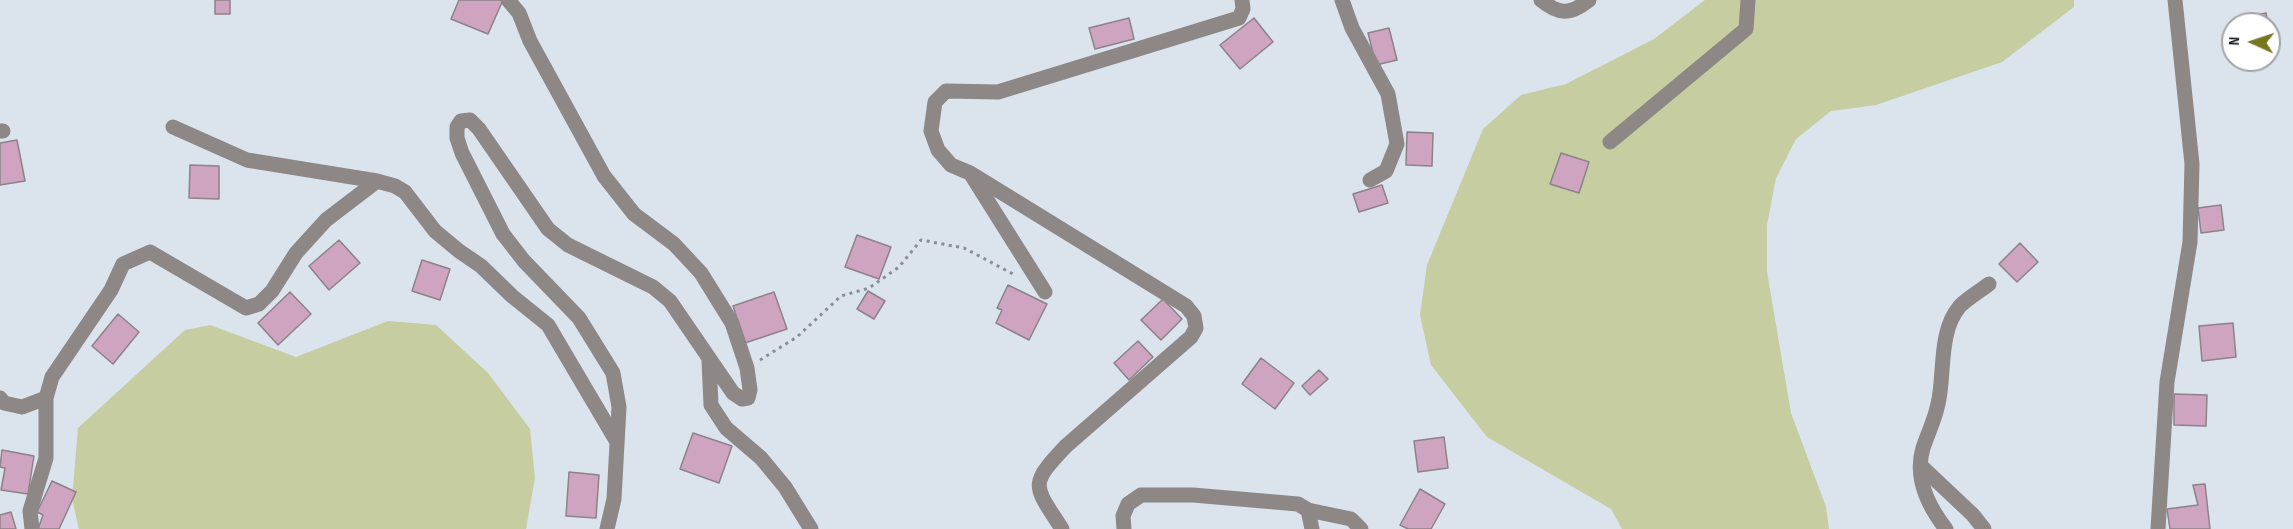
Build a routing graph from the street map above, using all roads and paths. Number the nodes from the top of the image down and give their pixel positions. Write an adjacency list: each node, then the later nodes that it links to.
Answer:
1 (508, 0): 16 (street)
2 (1242, 0): 10 (street)
3 (1342, 0): 12 (street)
4 (1541, 0): 5 (street)
5 (1589, 0)
6 (1748, 0): 9 (street)
7 (2175, 0): 31 (street)
8 (173, 127): 11 (street)
9 (1610, 142)
10 (970, 173): 14 (street); 25 (street)
11 (377, 180): 18 (street); 19 (street)
12 (1370, 180)
13 (1989, 284): 20 (street)
14 (1045, 292): 16 (path)
15 (709, 361): 16 (street); 19 (street); 24 (street)
16 (747, 368)
17 (0, 398): 18 (street)
18 (46, 398): 22 (street)
19 (617, 442): 23 (street)
20 (1921, 466): 29 (street); 30 (street)
21 (1308, 510): 26 (street); 27 (street); 28 (street)
22 (32, 529)
23 (607, 529)
24 (811, 529)
25 (1062, 529)
26 (1124, 529)
27 (1312, 529)
28 (1361, 529)
29 (1946, 529)
30 (1984, 529)
31 (2158, 529)

